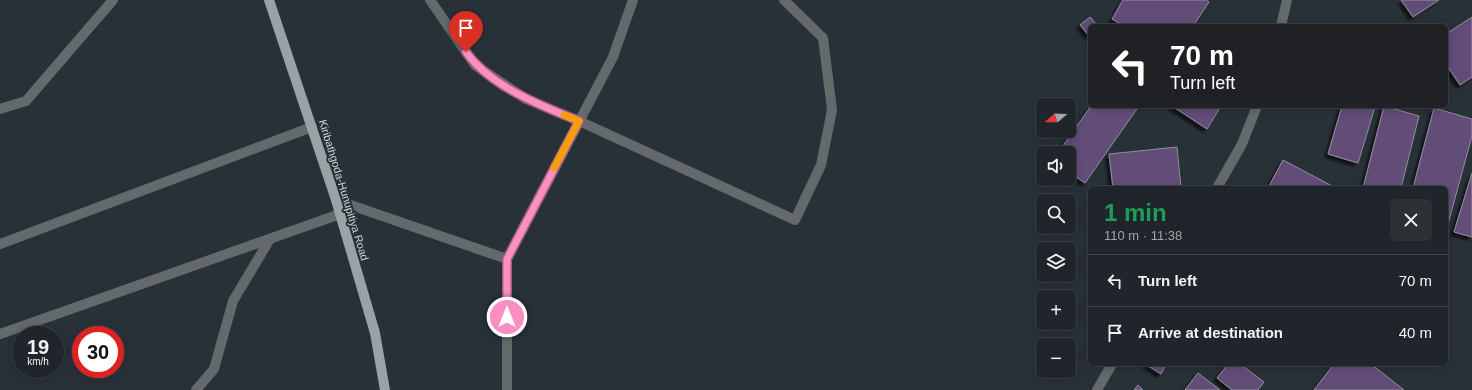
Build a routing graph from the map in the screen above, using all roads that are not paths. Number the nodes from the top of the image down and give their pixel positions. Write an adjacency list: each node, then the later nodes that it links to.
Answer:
1 (113, 0): 9 (street)
2 (430, 0): 10 (street)
3 (633, 0): 10 (street)
4 (784, 0): 10 (street)
5 (1287, 0): 7 (street)
6 (272, 1): 11 (main road, Kiribathgoda-Hunupitiya Road)
7 (1281, 24)
8 (1256, 108): 12 (street)
9 (0, 109)
10 (579, 121): 17 (street)
11 (312, 127): 13 (main road, Kiribathgoda-Hunupitiya Road); 16 (street)
12 (1218, 186)
13 (336, 200): 14 (main road, Kiribathgoda-Hunupitiya Road); 17 (street)
14 (340, 214): 15 (street); 21 (main road, Kiribathgoda-Hunupitiya Road)
15 (270, 239): 18 (street); 20 (street)
16 (0, 244)
17 (507, 259): 22 (street)
18 (0, 334)
19 (1111, 366): 23 (street)
20 (196, 390)
21 (385, 390)
22 (508, 390)
23 (1097, 390)

